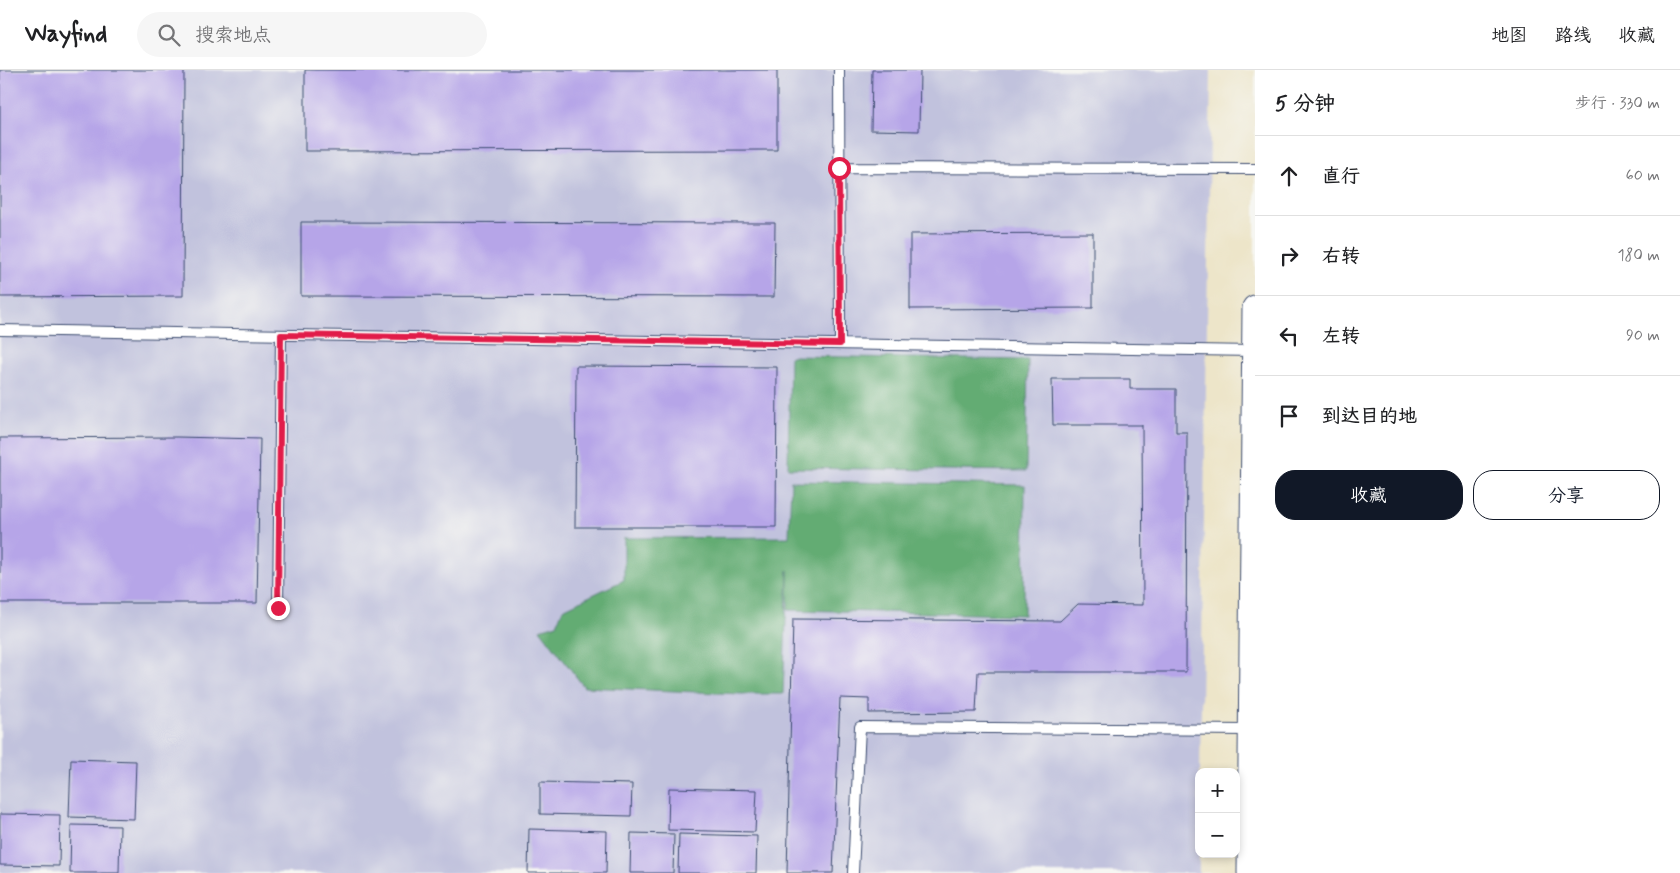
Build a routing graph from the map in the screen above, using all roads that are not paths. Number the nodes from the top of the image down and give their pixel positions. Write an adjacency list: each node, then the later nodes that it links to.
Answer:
1 (839, 70): 2 (lane)
2 (839, 168): 3 (lane); 8 (lane)
3 (1255, 170)
4 (1255, 308): 5 (street)
5 (1255, 326): 9 (street)
6 (0, 330): 7 (lane)
7 (281, 335): 8 (lane); 10 (lane)
8 (840, 344): 9 (lane)
9 (1254, 351): 11 (street)
10 (278, 608)
11 (1251, 730): 12 (street); 13 (lane)
12 (1253, 836): 14 (street)
13 (853, 873)
14 (1250, 873)

